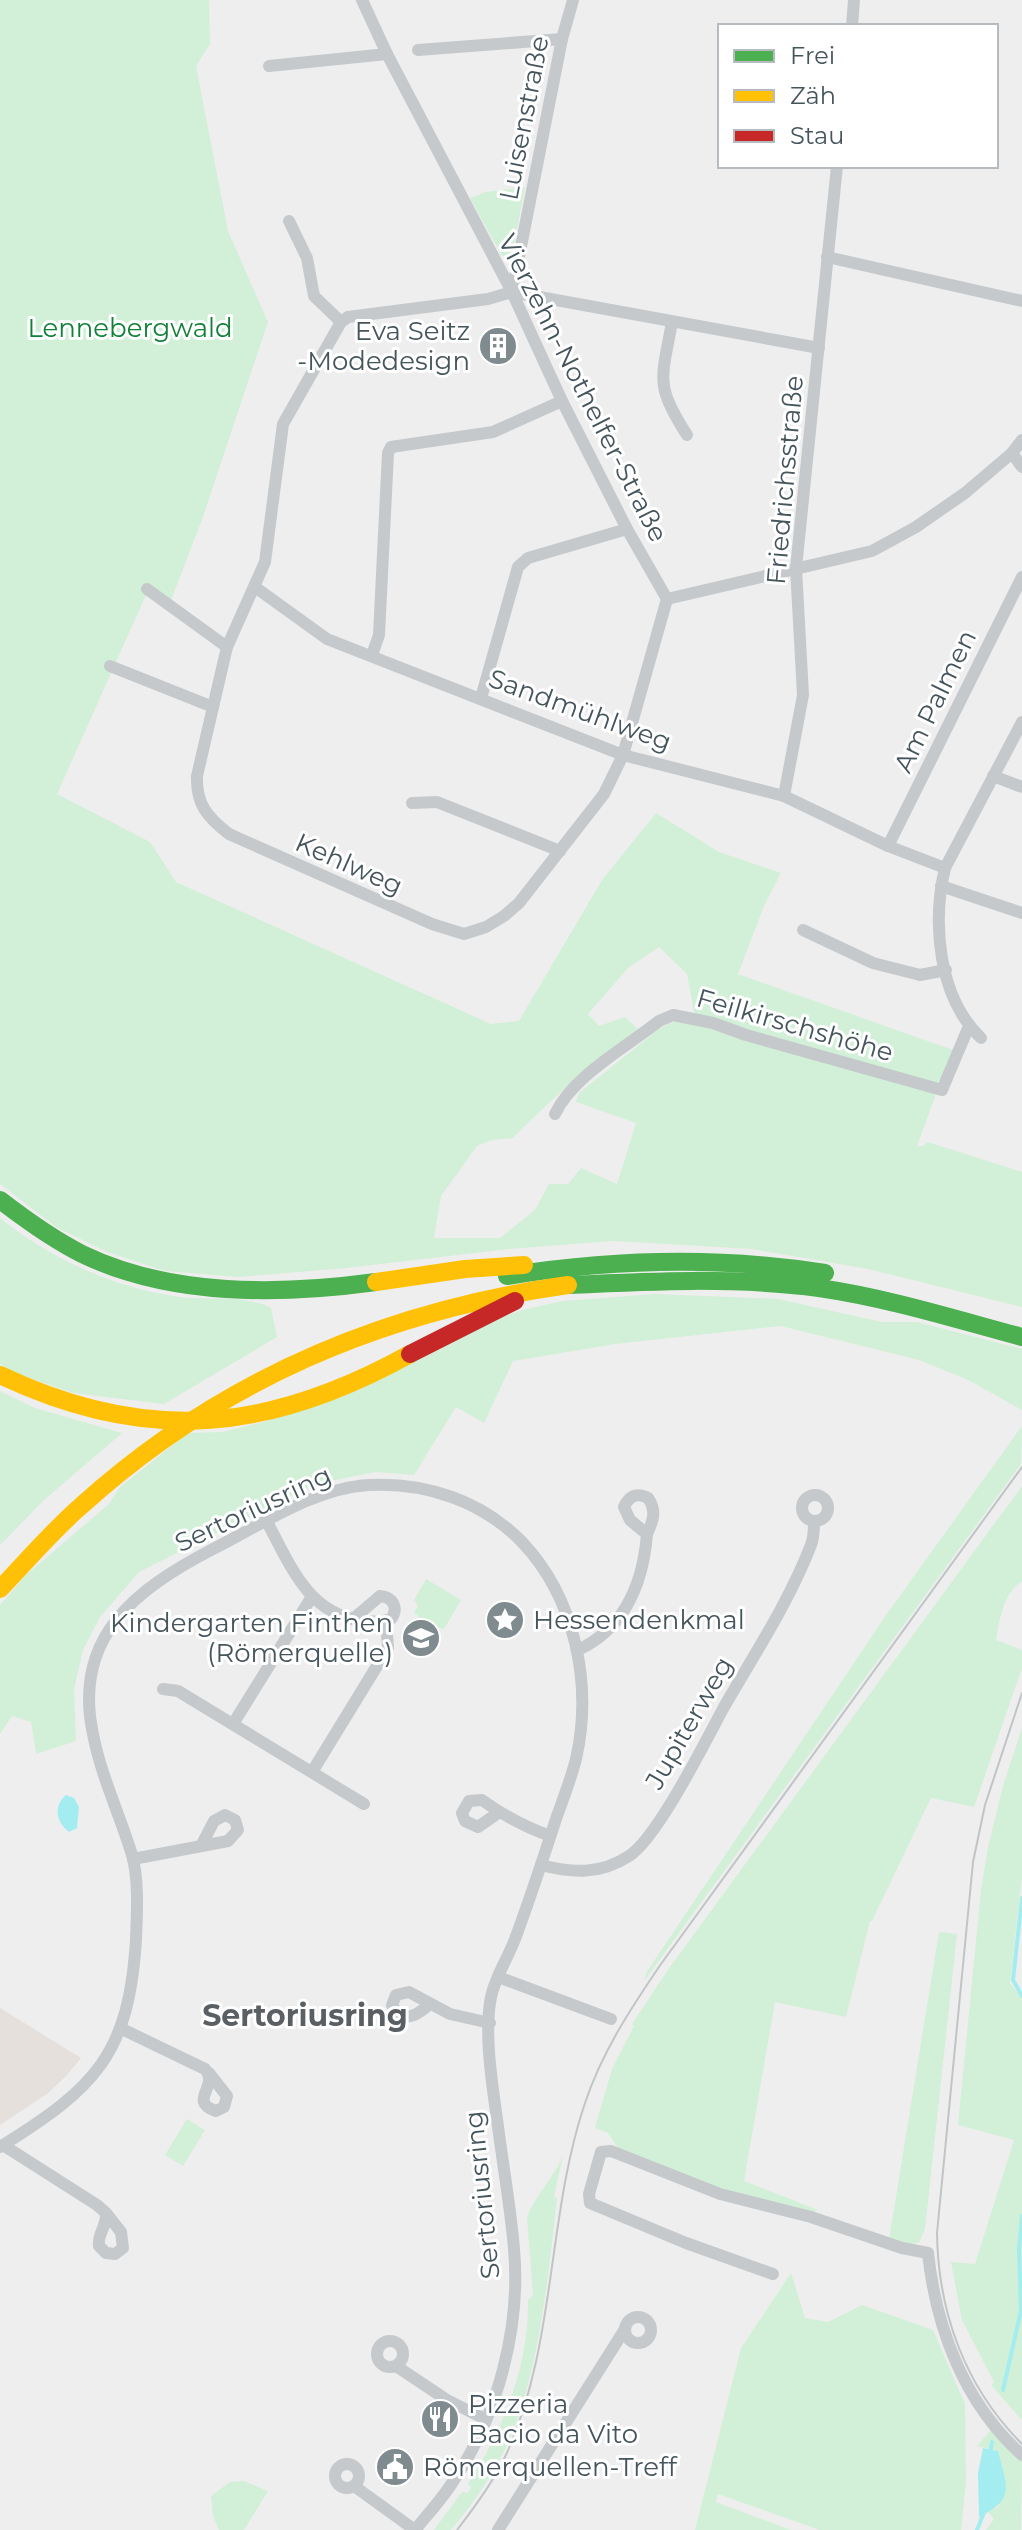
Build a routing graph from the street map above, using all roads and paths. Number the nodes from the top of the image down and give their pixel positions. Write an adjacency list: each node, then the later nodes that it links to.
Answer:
1 (362, 0): 7 (street, Vierzehn-Nothelfer-Straße)
2 (573, 0): 5 (street, Luisenstraße)
3 (854, 0): 4 (street)
4 (852, 24)
5 (562, 39): 6 (street); 12 (street, Luisenstraße)
6 (418, 50)
7 (387, 54): 8 (street); 12 (street, Vierzehn-Nothelfer-Straße)
8 (269, 66)
9 (837, 168): 11 (street, Friedrichsstraße)
10 (289, 221): 14 (street)
11 (827, 257): 13 (street); 16 (street, Friedrichsstraße)
12 (512, 292): 14 (street); 15 (street); 17 (street, Vierzehn-Nothelfer-Straße)
13 (1022, 301)
14 (341, 322): 25 (street, Kehlweg)
15 (672, 322): 16 (street); 18 (street)
16 (819, 348): 23 (street, Friedrichsstraße)
17 (562, 401): 22 (street, Vierzehn-Nothelfer-Straße); 29 (street)
18 (687, 435)
19 (1022, 440): 20 (street)
20 (1012, 453): 21 (street); 23 (street)
21 (1022, 467)
22 (627, 529): 27 (street, Vierzehn-Nothelfer-Straße); 31 (street)
23 (796, 568): 27 (street); 37 (street, Friedrichsstraße)
24 (1022, 577): 39 (street, Am Palmen)
25 (255, 587): 28 (street, Kehlweg); 29 (street, Sandmühlweg)
26 (147, 589): 28 (street)
27 (667, 599): 34 (street)
28 (227, 647): 32 (street, Kehlweg)
29 (372, 655): 31 (street, Sandmühlweg)
30 (110, 666): 32 (street)
31 (481, 698): 34 (street, Sandmühlweg)
32 (213, 707): 40 (street, Kehlweg)
33 (1022, 722): 35 (street)
34 (623, 755): 37 (street, Sandmühlweg); 40 (street, Kehlweg)
35 (993, 776): 36 (street); 41 (street)
36 (1022, 787)
37 (784, 796): 39 (street, Sandmühlweg)
38 (412, 803): 40 (street)
39 (888, 846): 41 (street, Sandmühlweg)
40 (560, 851)
41 (945, 868): 42 (street)
42 (941, 886): 43 (street); 45 (street)
43 (1022, 913)
44 (803, 930): 45 (street)
45 (946, 970): 46 (street)
46 (969, 1026): 47 (street); 48 (street, Feilkirschshöhe)
47 (981, 1038)
48 (555, 1114)
49 (0, 1200): 50 (highway)
50 (578, 1264): 52 (highway); 54 (highway)
51 (558, 1285): 55 (highway); 56 (highway); 61 (highway)
52 (437, 1293)
53 (376, 1312): 60 (highway)
54 (1022, 1320)
55 (1022, 1337)
56 (0, 1375)
57 (814, 1521): 74 (street, Jupiterweg)
58 (267, 1522): 62 (street); 65 (street, Sertoriusring); 73 (street, Sertoriusring)
59 (647, 1534): 65 (street)
60 (0, 1565)
61 (0, 1589)
62 (311, 1598): 63 (street); 67 (street)
63 (353, 1619): 64 (street); 64 (street)
64 (386, 1621): 68 (street)
65 (578, 1650): 71 (street, Sertoriusring)
66 (163, 1689): 67 (street)
67 (233, 1724): 68 (street)
68 (312, 1772): 69 (street)
69 (364, 1804)
70 (498, 1813): 71 (street)
71 (550, 1836): 74 (street, Sertoriusring)
72 (201, 1846): 73 (street)
73 (133, 1859): 79 (street, Sertoriusring)
74 (541, 1865): 75 (street, Sertoriusring)
75 (498, 1977): 77 (street); 78 (street, Sertoriusring)
76 (429, 2005): 78 (street)
77 (611, 2019)
78 (490, 2023): 86 (street, Sertoriusring)
79 (120, 2028): 80 (street); 81 (street, Sertoriusring)
80 (209, 2073)
81 (2, 2146): 82 (street, Sertoriusring)
82 (106, 2213)
83 (773, 2274): 87 (street)
84 (625, 2329): 89 (street)
85 (396, 2366): 86 (street)
86 (485, 2419): 88 (street, Sertoriusring)
87 (1022, 2455)
88 (354, 2486)
89 (498, 2530)

